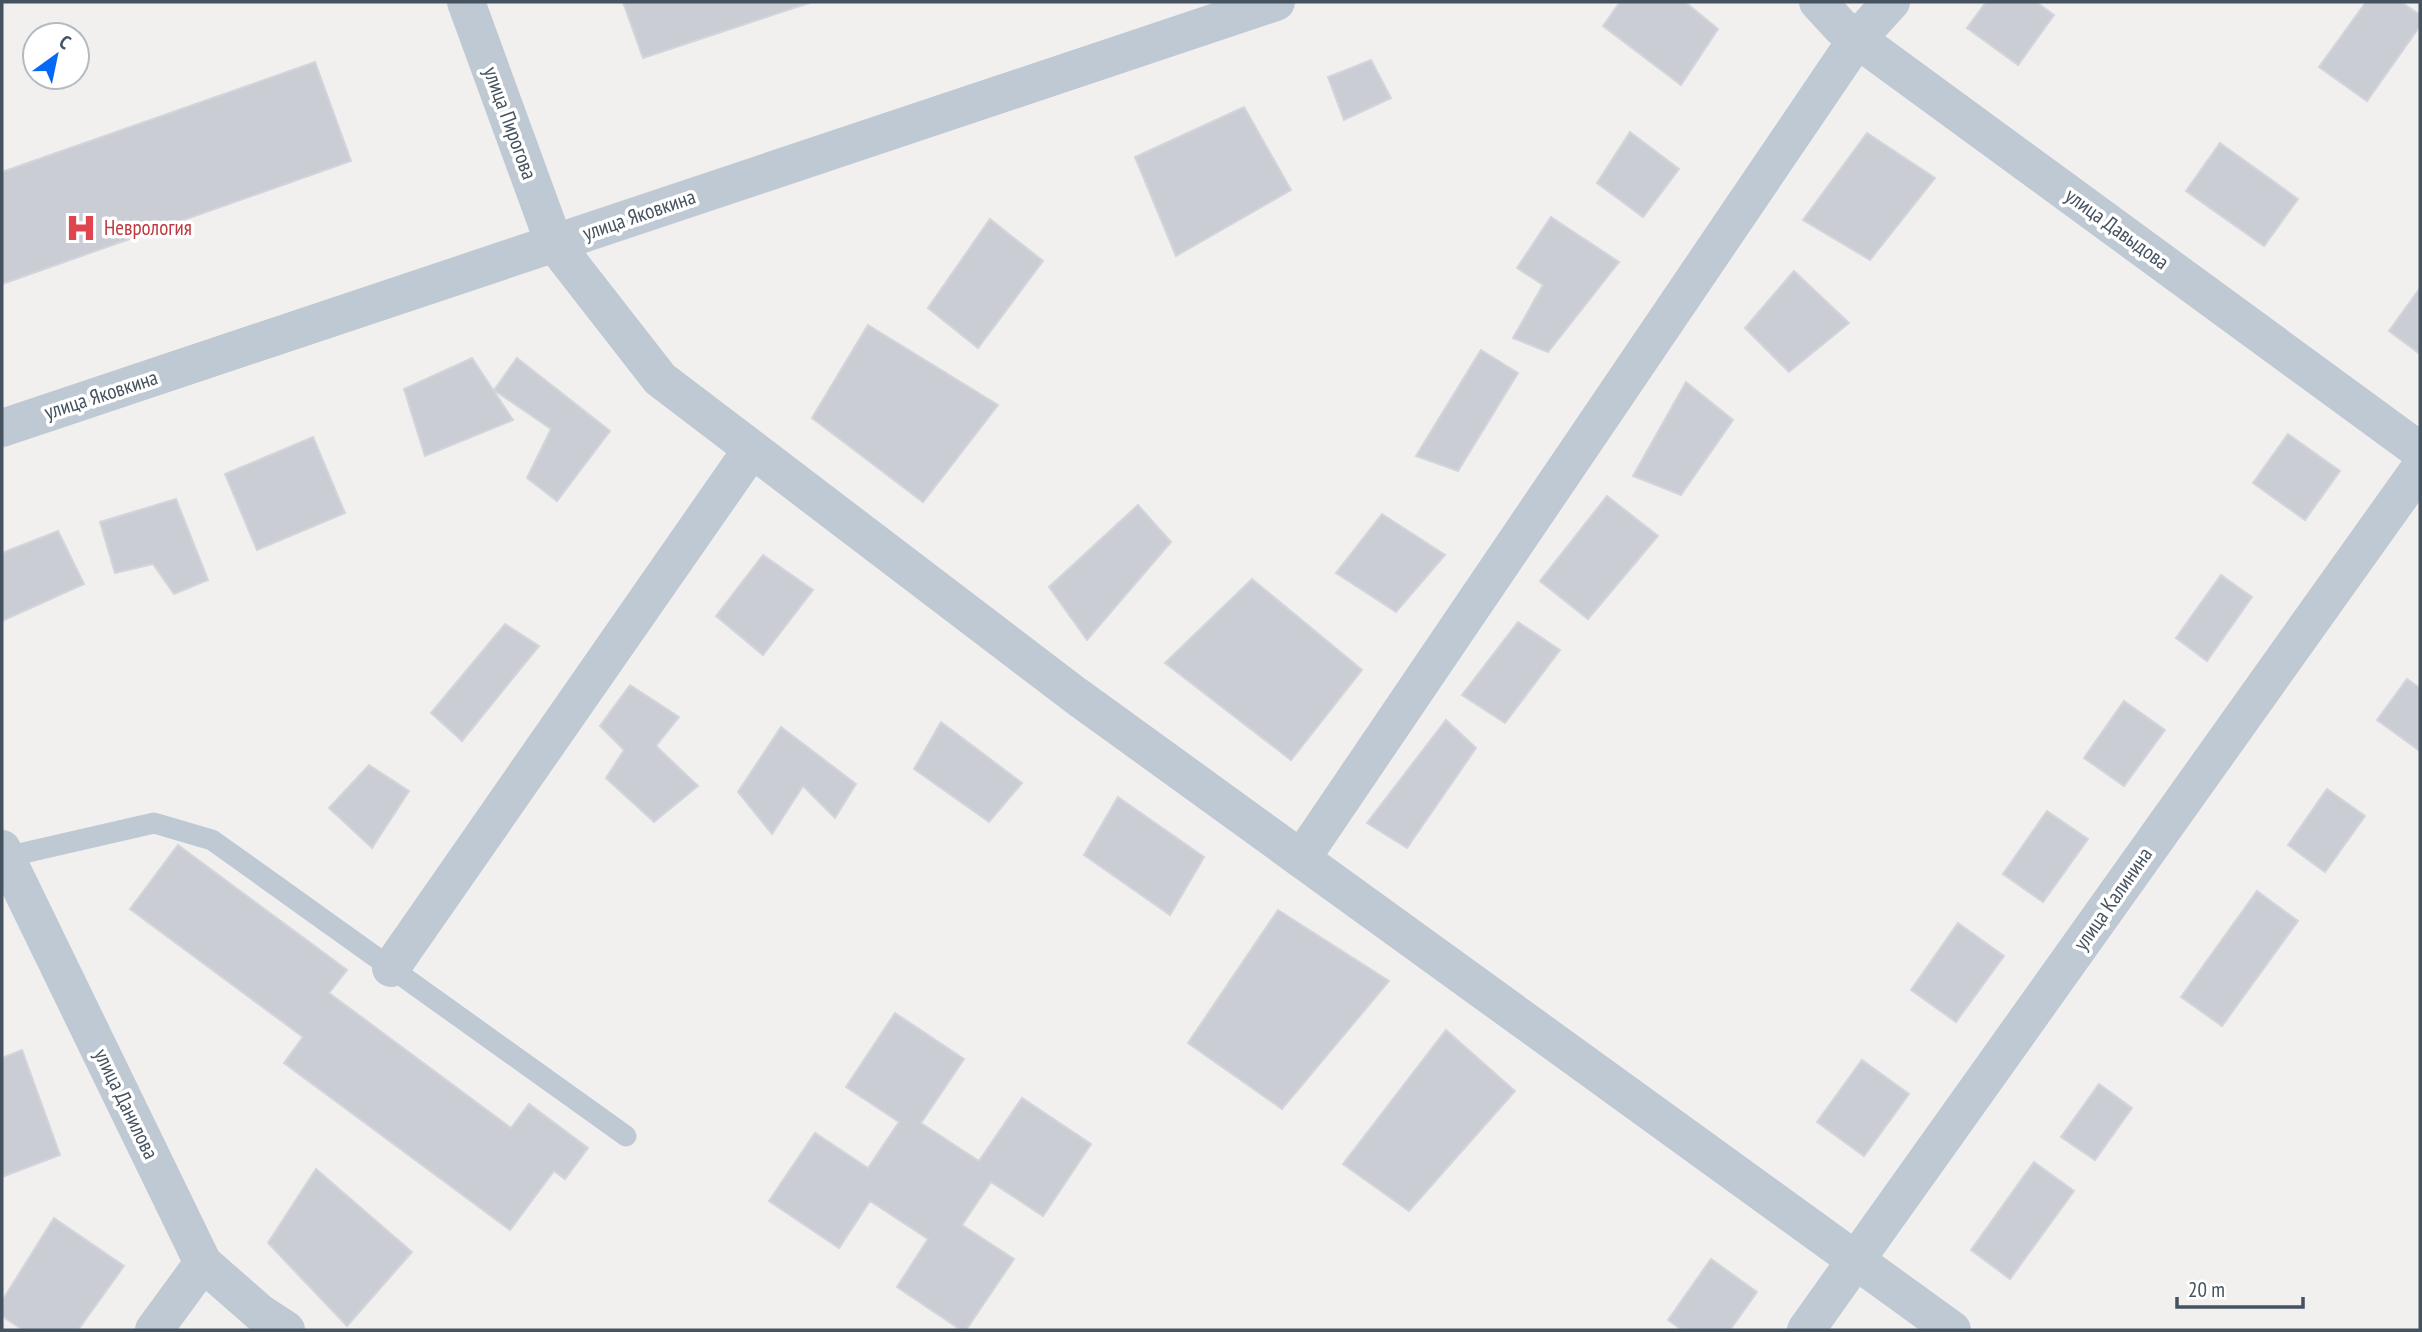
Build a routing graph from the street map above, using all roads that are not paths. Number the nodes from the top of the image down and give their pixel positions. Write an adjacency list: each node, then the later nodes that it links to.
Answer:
1 (466, 2): 6 (street, улица Пирогова)
2 (1276, 2): 6 (street, улица Яковкина)
3 (1818, 2): 5 (street, улица Давыдова)
4 (1891, 2): 5 (street)
5 (1857, 39): 9 (street, улица Давыдова); 12 (street)
6 (554, 243): 7 (street, улица Яковкина); 8 (street, улица Пирогова)
7 (2, 428)
8 (752, 449): 12 (street, улица Пирогова); 13 (street)
9 (2420, 451)
10 (2420, 468): 15 (street, улица Калинина)
11 (4, 853): 13 (lane); 16 (street, улица Данилова)
12 (1301, 859): 15 (street, улица Пирогова)
13 (391, 968): 14 (lane)
14 (626, 1136)
15 (1855, 1262): 19 (street, улица Калинина); 20 (street, улица Пирогова)
16 (203, 1263): 17 (street); 18 (street, улица Данилова)
17 (154, 1330)
18 (286, 1330)
19 (1806, 1330)
20 (1952, 1330)

